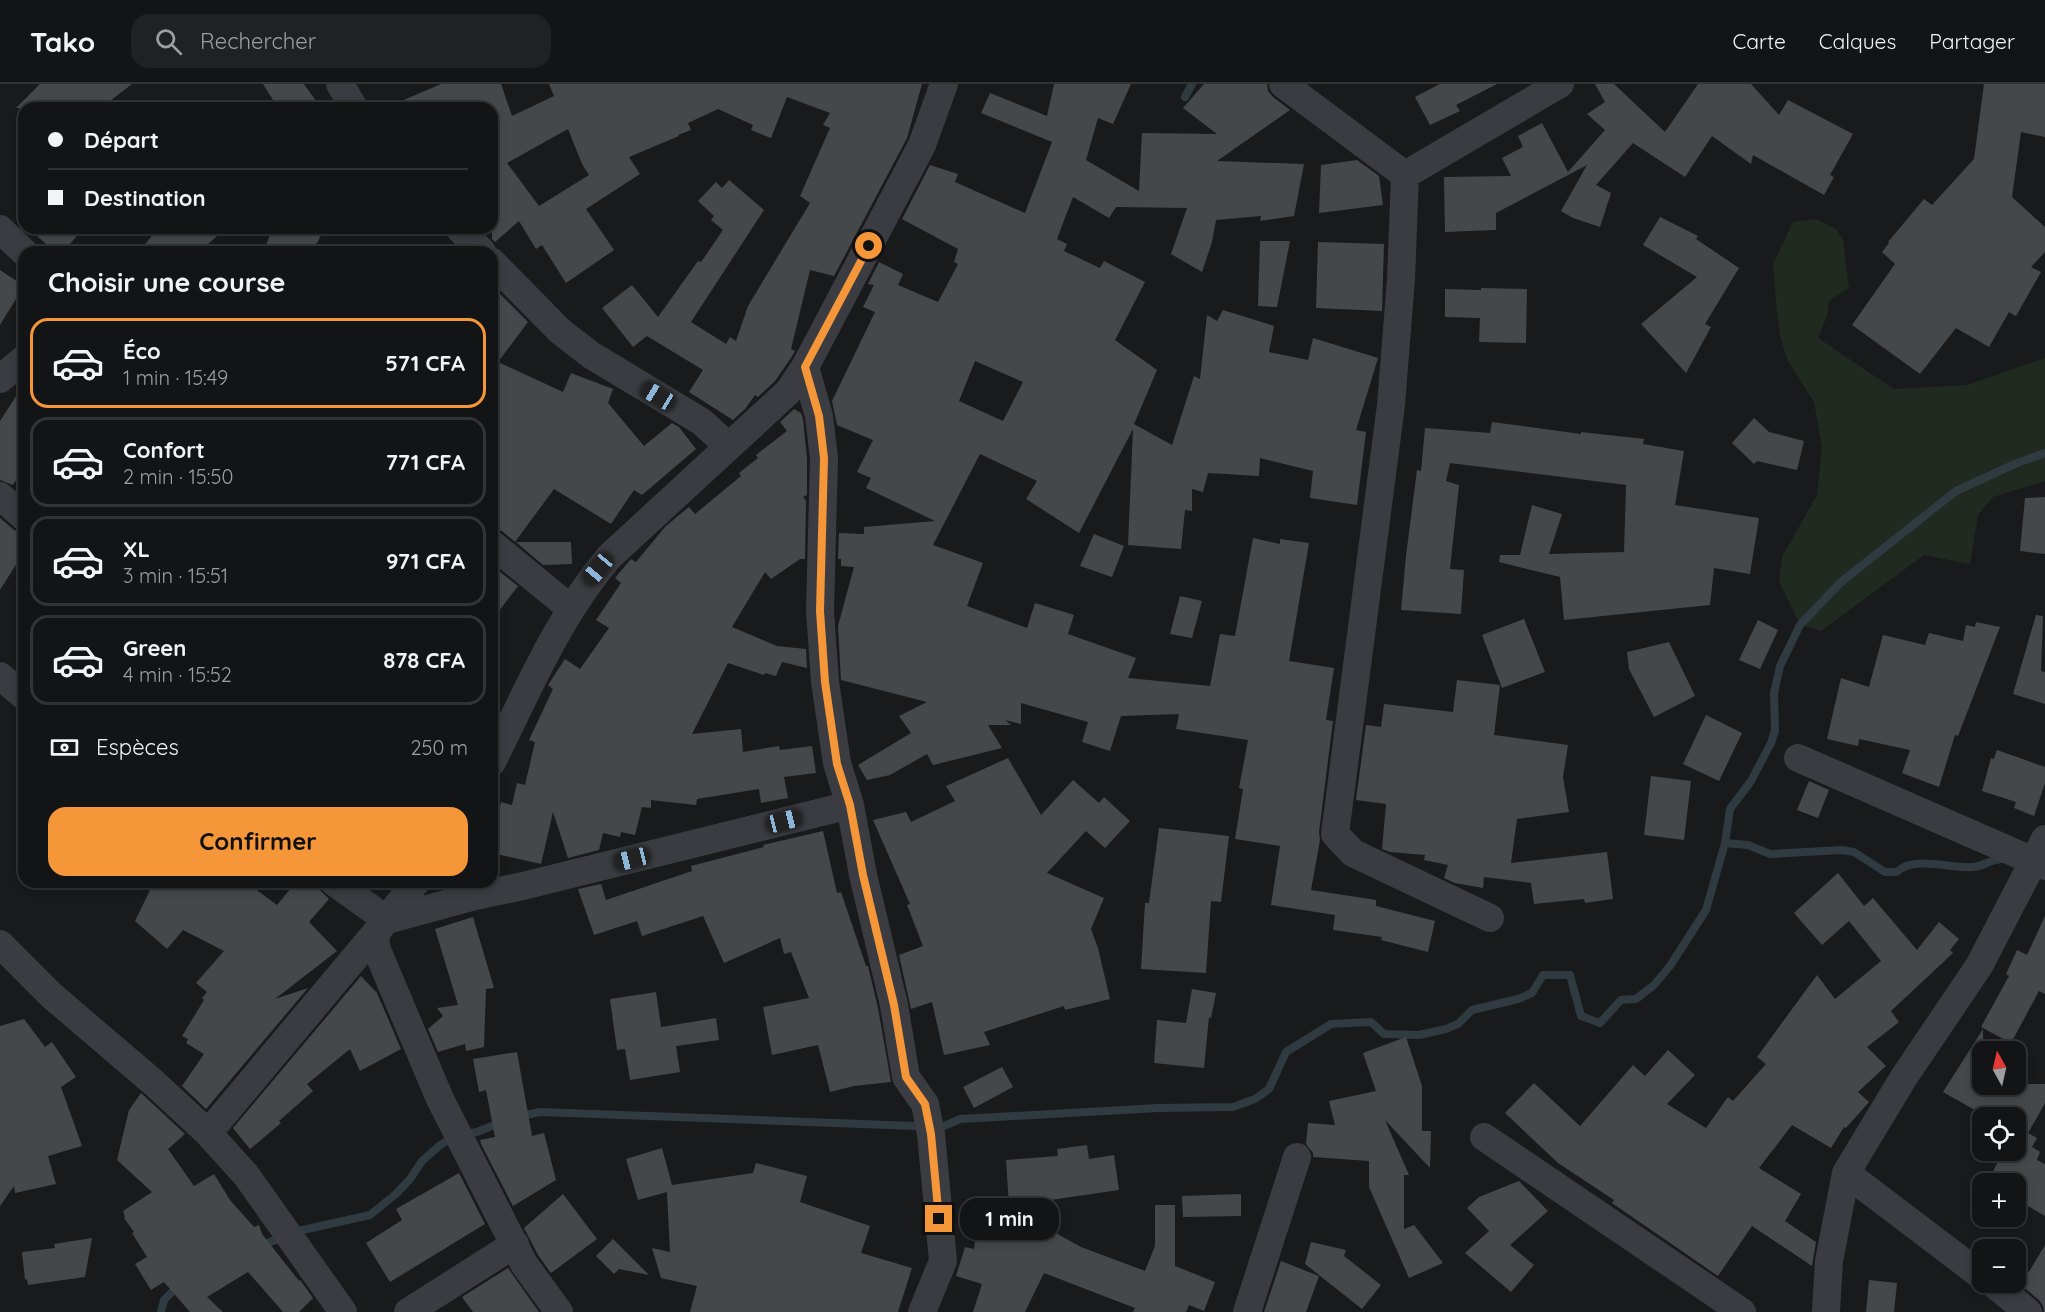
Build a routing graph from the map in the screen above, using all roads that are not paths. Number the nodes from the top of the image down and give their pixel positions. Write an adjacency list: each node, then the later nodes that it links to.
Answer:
1 (340, 84): 5 (street)
2 (944, 84): 13 (street)
3 (1283, 84): 6 (street)
4 (1560, 84): 6 (street)
5 (350, 102)
6 (1405, 174): 28 (street)
7 (0, 229): 9 (street)
8 (465, 234): 10 (street)
9 (18, 246)
10 (476, 246)
11 (498, 268): 15 (street)
12 (18, 364): 14 (street)
13 (805, 367): 15 (street); 24 (street)
14 (0, 379)
15 (728, 446): 19 (street)
16 (0, 496): 17 (street)
17 (18, 512)
18 (498, 549): 19 (street)
19 (570, 608): 22 (street)
20 (0, 676): 21 (street)
21 (18, 691)
22 (498, 750)
23 (1798, 758): 25 (street)
24 (850, 805): 29 (street); 41 (street)
25 (2041, 855): 34 (street)
26 (341, 888): 29 (street)
27 (411, 888): 29 (street)
28 (1490, 918)
29 (382, 925): 31 (street); 35 (street)
30 (0, 944): 31 (street)
31 (208, 1132): 38 (street)
32 (1484, 1137): 43 (street)
33 (1297, 1157): 42 (street)
34 (1846, 1173): 36 (street); 44 (street)
35 (515, 1244): 39 (street); 40 (street)
36 (1972, 1269)
37 (2005, 1293): 45 (street)
38 (343, 1312)
39 (408, 1312)
40 (559, 1312)
41 (922, 1312)
42 (1247, 1312)
43 (1742, 1312)
44 (1826, 1312)
45 (2028, 1312)

